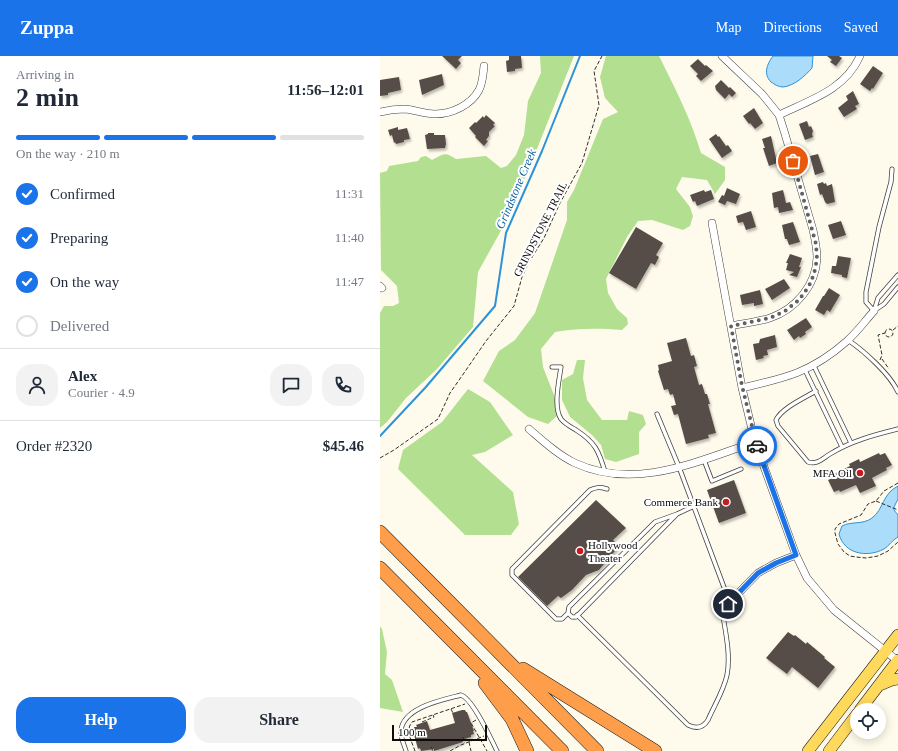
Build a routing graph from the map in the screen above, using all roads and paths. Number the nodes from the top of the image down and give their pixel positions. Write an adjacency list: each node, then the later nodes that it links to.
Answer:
1 (602, 56): 32 (path, GRINDSTONE TRAIL)
2 (722, 56): 6 (street)
3 (860, 56): 6 (street)
4 (484, 66): 5 (street)
5 (380, 112)
6 (779, 115): 12 (street)
7 (892, 169): 11 (lane)
8 (712, 223): 12 (street)
9 (898, 275): 11 (lane)
10 (898, 287): 11 (lane)
11 (874, 311): 16 (street)
12 (731, 326): 23 (street)
13 (898, 326): 14 (path)
14 (892, 330): 15 (path); 15 (path)
15 (885, 333): 17 (path)
16 (848, 340): 18 (lane); 19 (street)
17 (881, 359): 18 (path); 22 (path)
18 (876, 365): 25 (lane)
19 (814, 366): 21 (street); 30 (lane)
20 (552, 367): 36 (lane)
21 (805, 370): 23 (street); 24 (lane)
22 (891, 373)
23 (742, 388): 29 (street)
24 (816, 391): 31 (lane); 31 (lane)
25 (898, 392)
26 (656, 414): 34 (lane)
27 (529, 429): 36 (street)
28 (898, 429): 30 (lane)
29 (755, 442): 33 (street); 45 (street)
30 (851, 444): 31 (lane)
31 (842, 448)
32 (380, 458)
33 (703, 459): 34 (street); 35 (lane)
34 (679, 467): 36 (street); 40 (lane)
35 (741, 469)
36 (605, 472)
37 (898, 483): 39 (path)
38 (607, 489): 49 (lane)
39 (876, 501): 41 (path); 44 (path)
40 (694, 506): 42 (lane); 47 (lane)
41 (897, 509)
42 (677, 514): 49 (lane); 50 (lane)
43 (380, 532): 54 (highway)
44 (898, 542)
45 (796, 555): 47 (street); 53 (street)
46 (380, 568): 52 (highway)
47 (733, 598): 48 (street)
48 (722, 610): 50 (lane)
49 (568, 613): 50 (lane)
50 (578, 615)
51 (898, 635): 53 (main road)
52 (461, 649): 79 (highway); 80 (highway)
53 (886, 651): 55 (street); 83 (main road)
54 (504, 657): 81 (highway); 82 (highway)
55 (898, 661): 57 (main road)
56 (898, 679): 57 (main road)
57 (879, 685): 59 (main road)
58 (466, 703): 60 (path)
59 (865, 703)
60 (451, 708): 61 (path); 62 (path)
61 (453, 713)
62 (433, 714): 64 (path); 73 (path)
63 (476, 720): 68 (path)
64 (422, 722)
65 (850, 723): 84 (main road)
66 (489, 734): 68 (path); 72 (lane); 78 (lane)
67 (463, 738): 70 (path)
68 (480, 738): 69 (path); 77 (path)
69 (468, 742): 70 (path); 76 (path)
70 (465, 743): 75 (path)
71 (432, 748): 74 (path)
72 (406, 751)
73 (415, 751)
74 (433, 751)
75 (450, 751)
76 (471, 751)
77 (487, 751)
78 (497, 751)
79 (527, 751)
80 (562, 751)
81 (597, 751)
82 (656, 751)
83 (808, 751)
84 (829, 751)

